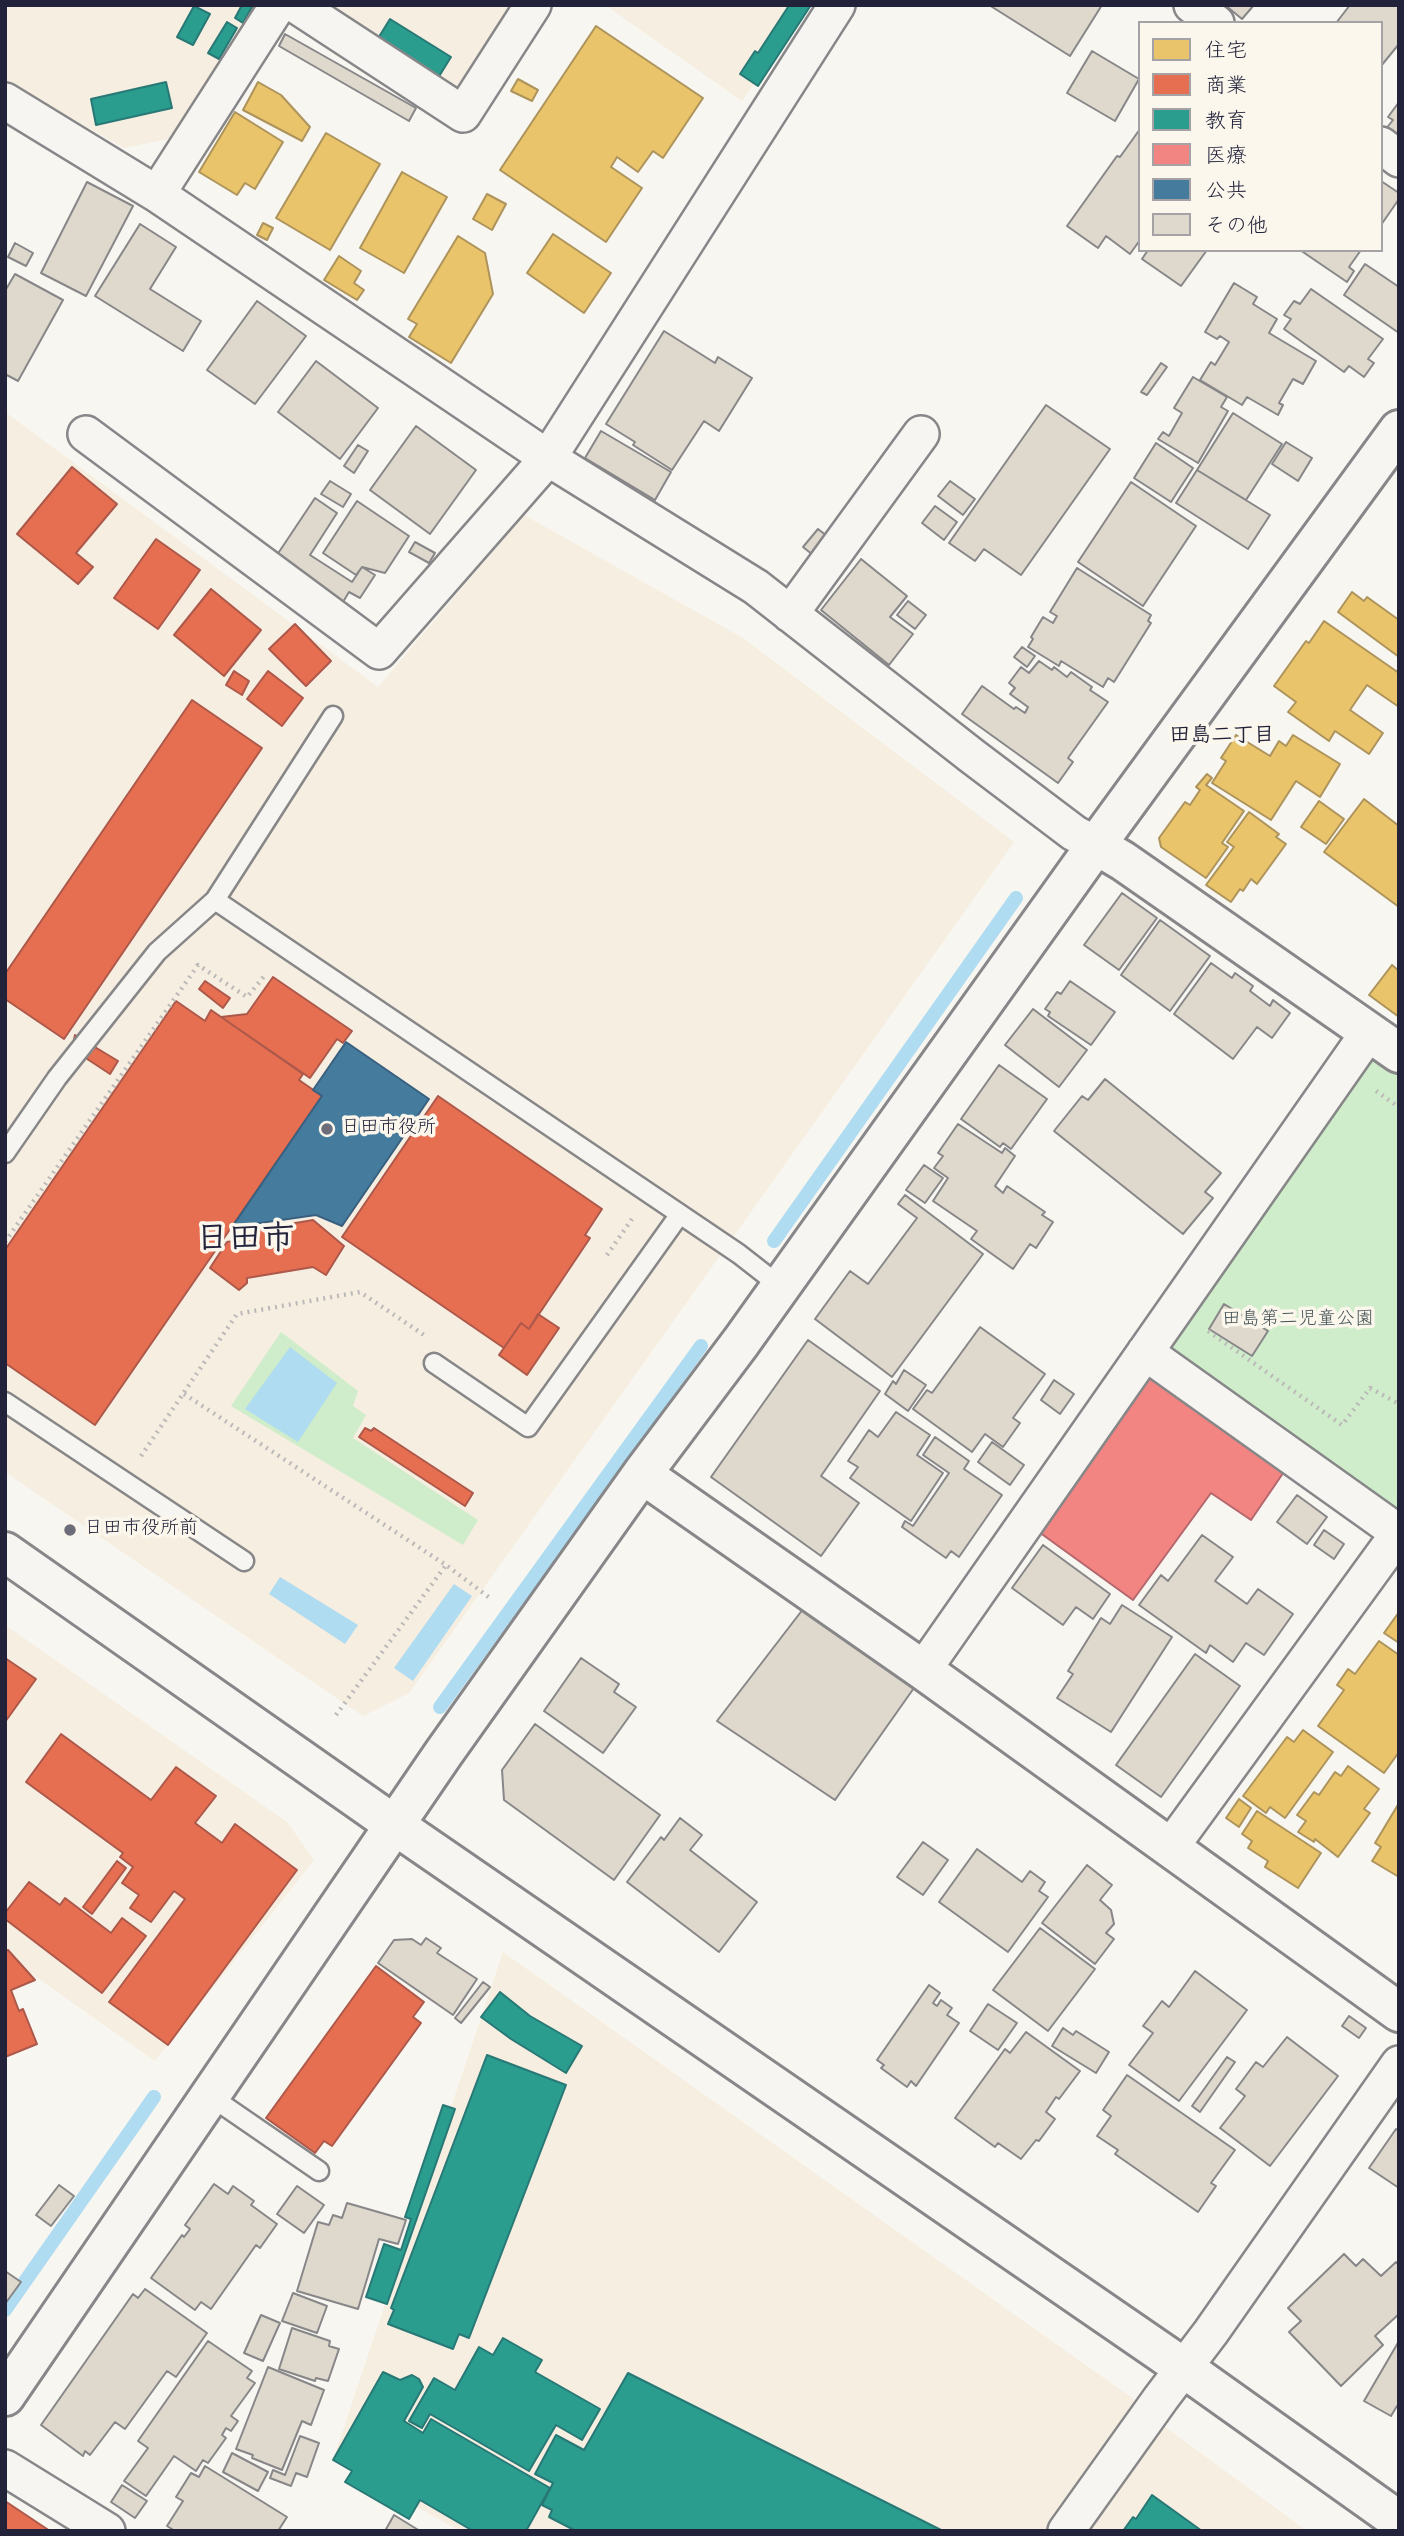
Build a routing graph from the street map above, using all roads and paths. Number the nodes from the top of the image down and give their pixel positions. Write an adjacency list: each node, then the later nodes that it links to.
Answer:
1 (278, 5): 10 (street)
2 (296, 5): 3 (street)
3 (533, 5)
4 (837, 5): 14 (street)
5 (1192, 5): 6 (street)
6 (1213, 21)
7 (5, 101): 10 (street)
8 (1383, 147): 9 (street)
9 (1399, 159)
10 (157, 194): 14 (street)
11 (1399, 430): 17 (street)
12 (86, 434): 14 (street)
13 (921, 434): 15 (street)
14 (548, 458): 15 (street)
15 (790, 614): 17 (street)
16 (333, 716): 18 (lane)
17 (1096, 845): 20 (street); 26 (street)
18 (215, 900): 21 (lane); 23 (lane)
19 (247, 997): 24 (path)
20 (1384, 1042): 27 (street)
21 (5, 1153)
22 (640, 1208): 25 (path)
23 (680, 1214): 26 (lane); 30 (lane)
24 (5, 1242)
25 (602, 1263)
26 (780, 1286): 35 (street)
27 (1175, 1309): 29 (street); 33 (path)
28 (425, 1336): 31 (path)
29 (1145, 1352): 36 (street); 41 (street)
30 (434, 1363)
31 (184, 1394): 34 (path); 39 (path)
32 (5, 1402): 38 (lane)
33 (1399, 1404)
34 (135, 1464)
35 (642, 1474): 41 (street); 43 (street)
36 (1399, 1533): 44 (street)
37 (5, 1552): 43 (street)
38 (244, 1561)
39 (446, 1565): 40 (path); 42 (path)
40 (490, 1598)
41 (923, 1670): 44 (street)
42 (336, 1715)
43 (396, 1826): 47 (street); 49 (street)
44 (1170, 1848): 45 (street)
45 (1399, 2012)
46 (1399, 2064): 49 (street)
47 (210, 2096): 48 (lane); 50 (street)
48 (319, 2171)
49 (1184, 2368): 52 (street); 54 (street)
50 (5, 2396)
51 (5, 2468): 53 (street)
52 (1399, 2521)
53 (107, 2531)
54 (1066, 2531)

